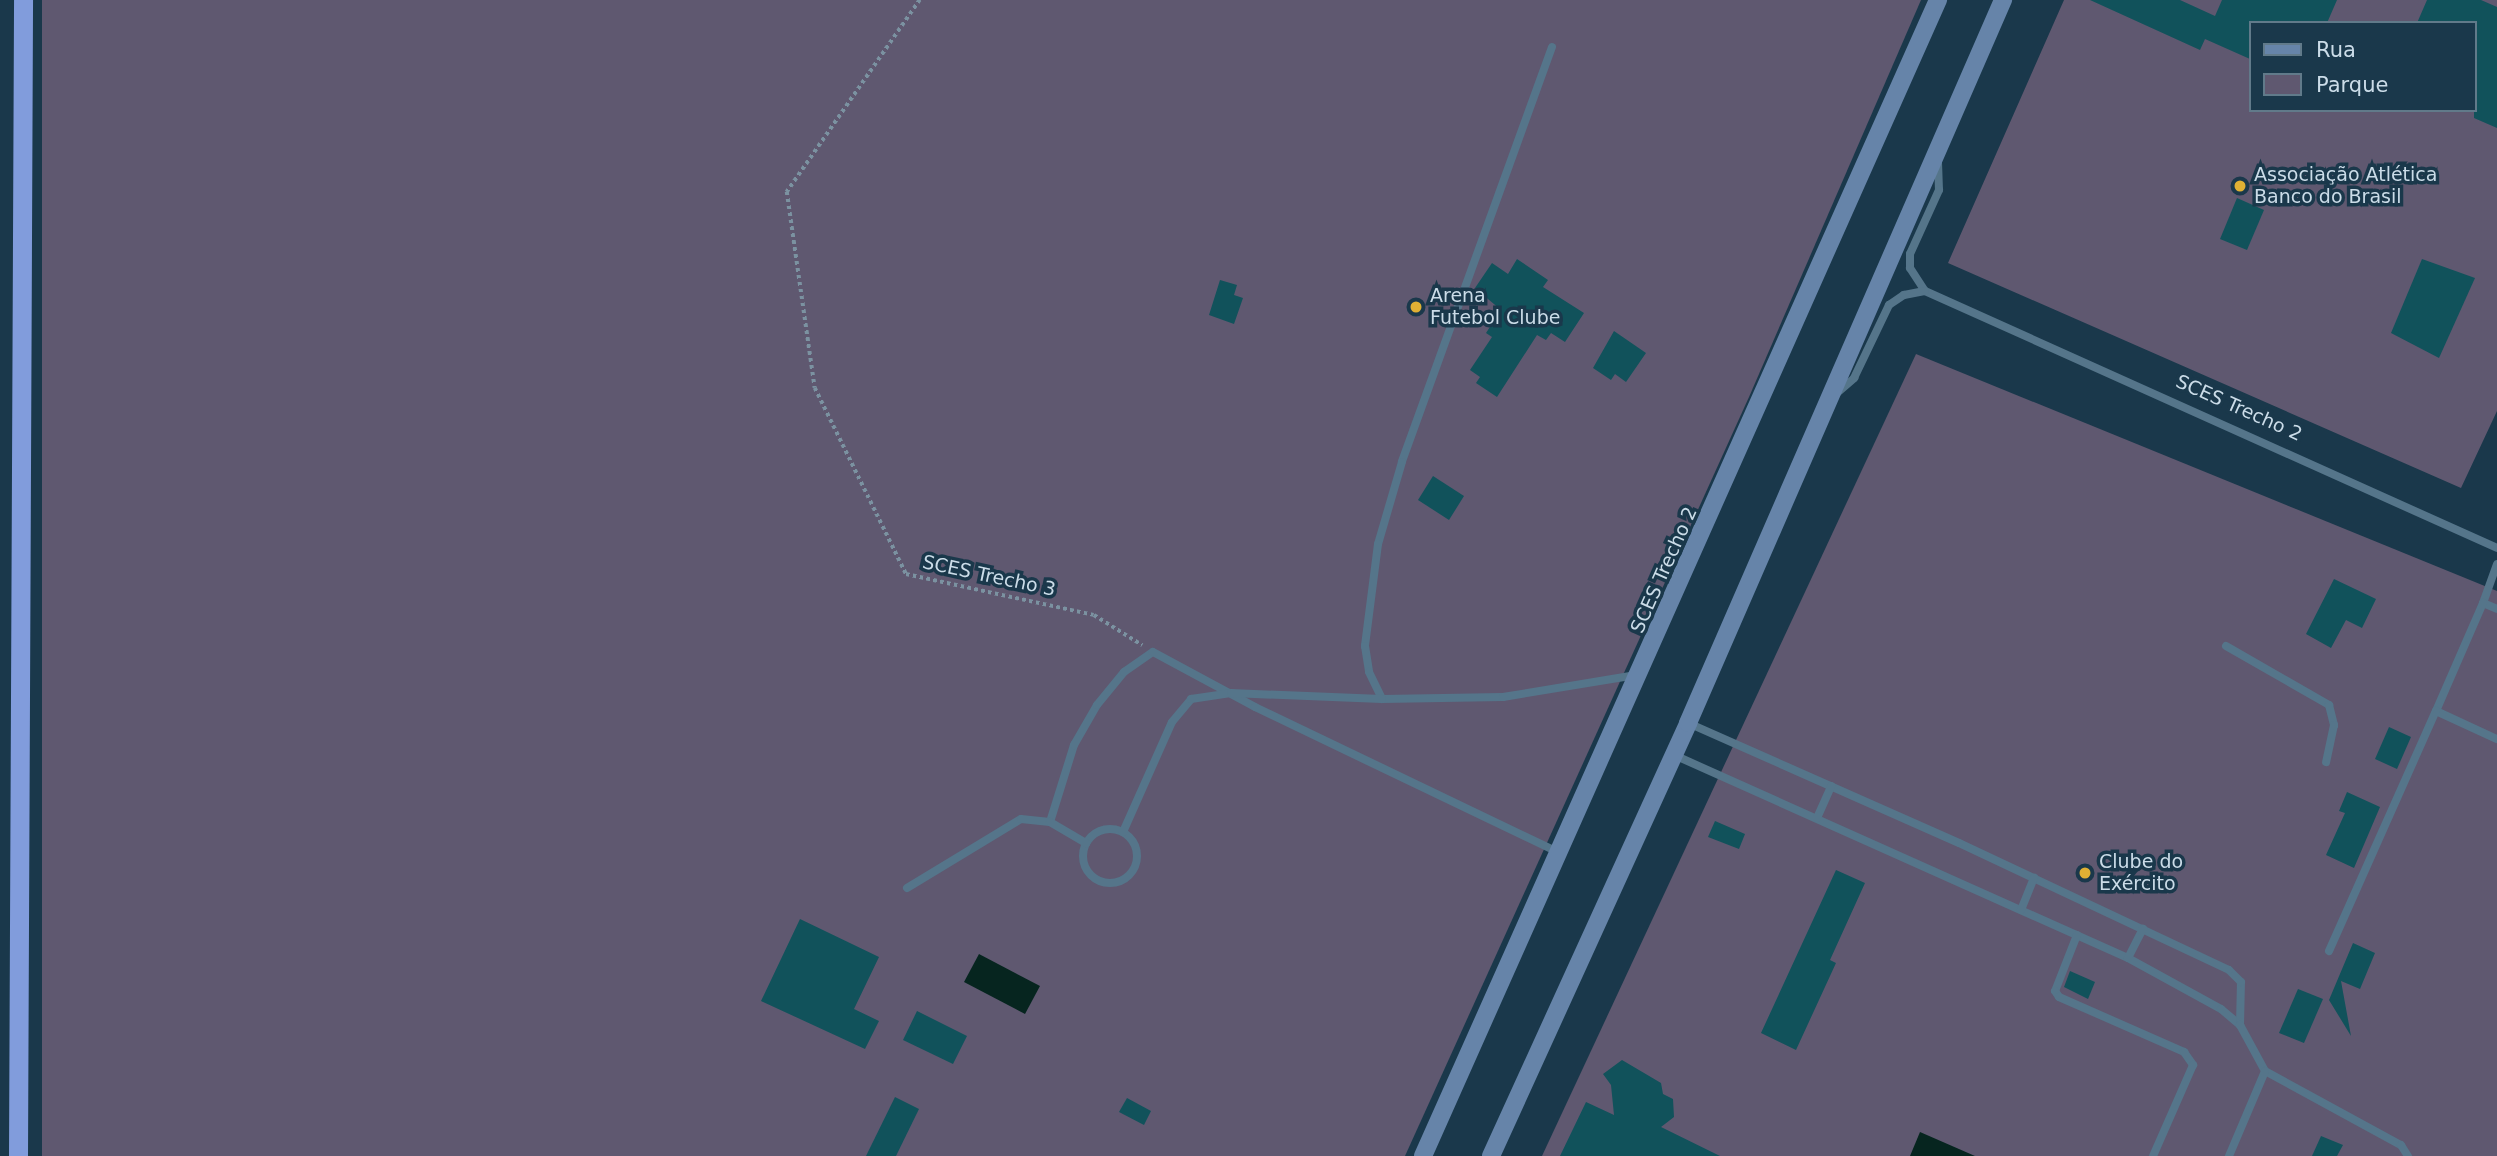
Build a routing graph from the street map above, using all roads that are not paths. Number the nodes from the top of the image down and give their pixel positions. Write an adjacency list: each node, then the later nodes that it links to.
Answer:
1 (23, 0): 36 (highway)
2 (1938, 0): 13 (main road, SCES Trecho 2)
3 (2003, 0): 5 (main road)
4 (1552, 47): 15 (lane)
5 (1937, 150): 6 (lane); 7 (main road)
6 (1925, 291): 7 (lane); 8 (lane, SCES Trecho 2)
7 (1829, 399): 17 (main road)
8 (2497, 548)
9 (2497, 564): 10 (lane)
10 (2483, 603): 11 (lane); 16 (lane)
11 (2497, 608)
12 (2226, 646): 20 (lane)
13 (1641, 674): 15 (lane); 26 (main road, SCES Trecho 2)
14 (1231, 693): 15 (lane); 23 (lane); 24 (lane); 26 (lane)
15 (1382, 699)
16 (2436, 711): 18 (lane); 32 (lane)
17 (1688, 723): 19 (main road); 21 (lane)
18 (2497, 739)
19 (1674, 755): 22 (lane); 38 (main road)
20 (2326, 762)
21 (1831, 786): 22 (lane); 27 (lane)
22 (1817, 818): 29 (lane)
23 (1050, 822): 25 (lane); 28 (lane)
24 (1123, 832): 25 (lane); 25 (lane)
25 (1086, 843)
26 (1560, 853): 37 (main road, SCES Trecho 2)
27 (2034, 878): 29 (lane); 30 (lane)
28 (907, 888)
29 (2021, 910): 31 (lane)
30 (2143, 929): 33 (lane); 34 (lane)
31 (2077, 934): 33 (lane); 39 (lane)
32 (2329, 951)
33 (2128, 958): 34 (lane)
34 (2240, 1025): 35 (lane)
35 (2265, 1072): 40 (lane); 41 (lane)
36 (18, 1156)
37 (1423, 1156)
38 (1491, 1156)
39 (2153, 1156)
40 (2229, 1156)
41 (2408, 1156)

